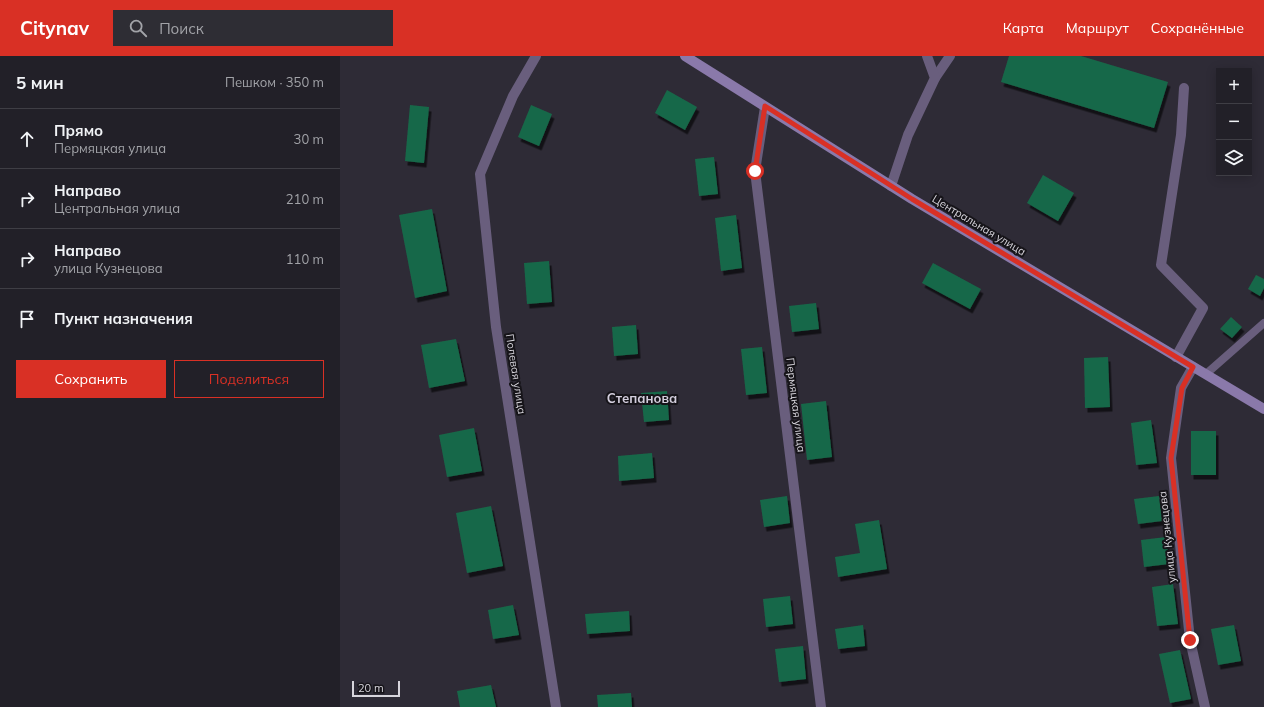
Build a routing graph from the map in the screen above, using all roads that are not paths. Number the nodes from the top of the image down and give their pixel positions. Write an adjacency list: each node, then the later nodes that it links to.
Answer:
1 (536, 56): 14 (street, Полевая улица)
2 (685, 56): 7 (main road, Центральная улица)
3 (927, 56): 5 (street)
4 (950, 56): 5 (street)
5 (935, 78): 8 (street)
6 (1184, 88): 10 (street)
7 (765, 106): 8 (main road, Центральная улица); 15 (street, Пермяцкая улица)
8 (891, 186): 10 (main road, Центральная улица)
9 (1264, 323): 12 (lane)
10 (1176, 356): 11 (main road, Центральная улица)
11 (1193, 367): 12 (main road, Центральная улица); 16 (street, улица Кузнецова)
12 (1206, 374): 13 (main road, Центральная улица)
13 (1264, 409)
14 (556, 707)
15 (821, 707)
16 (1205, 707)

